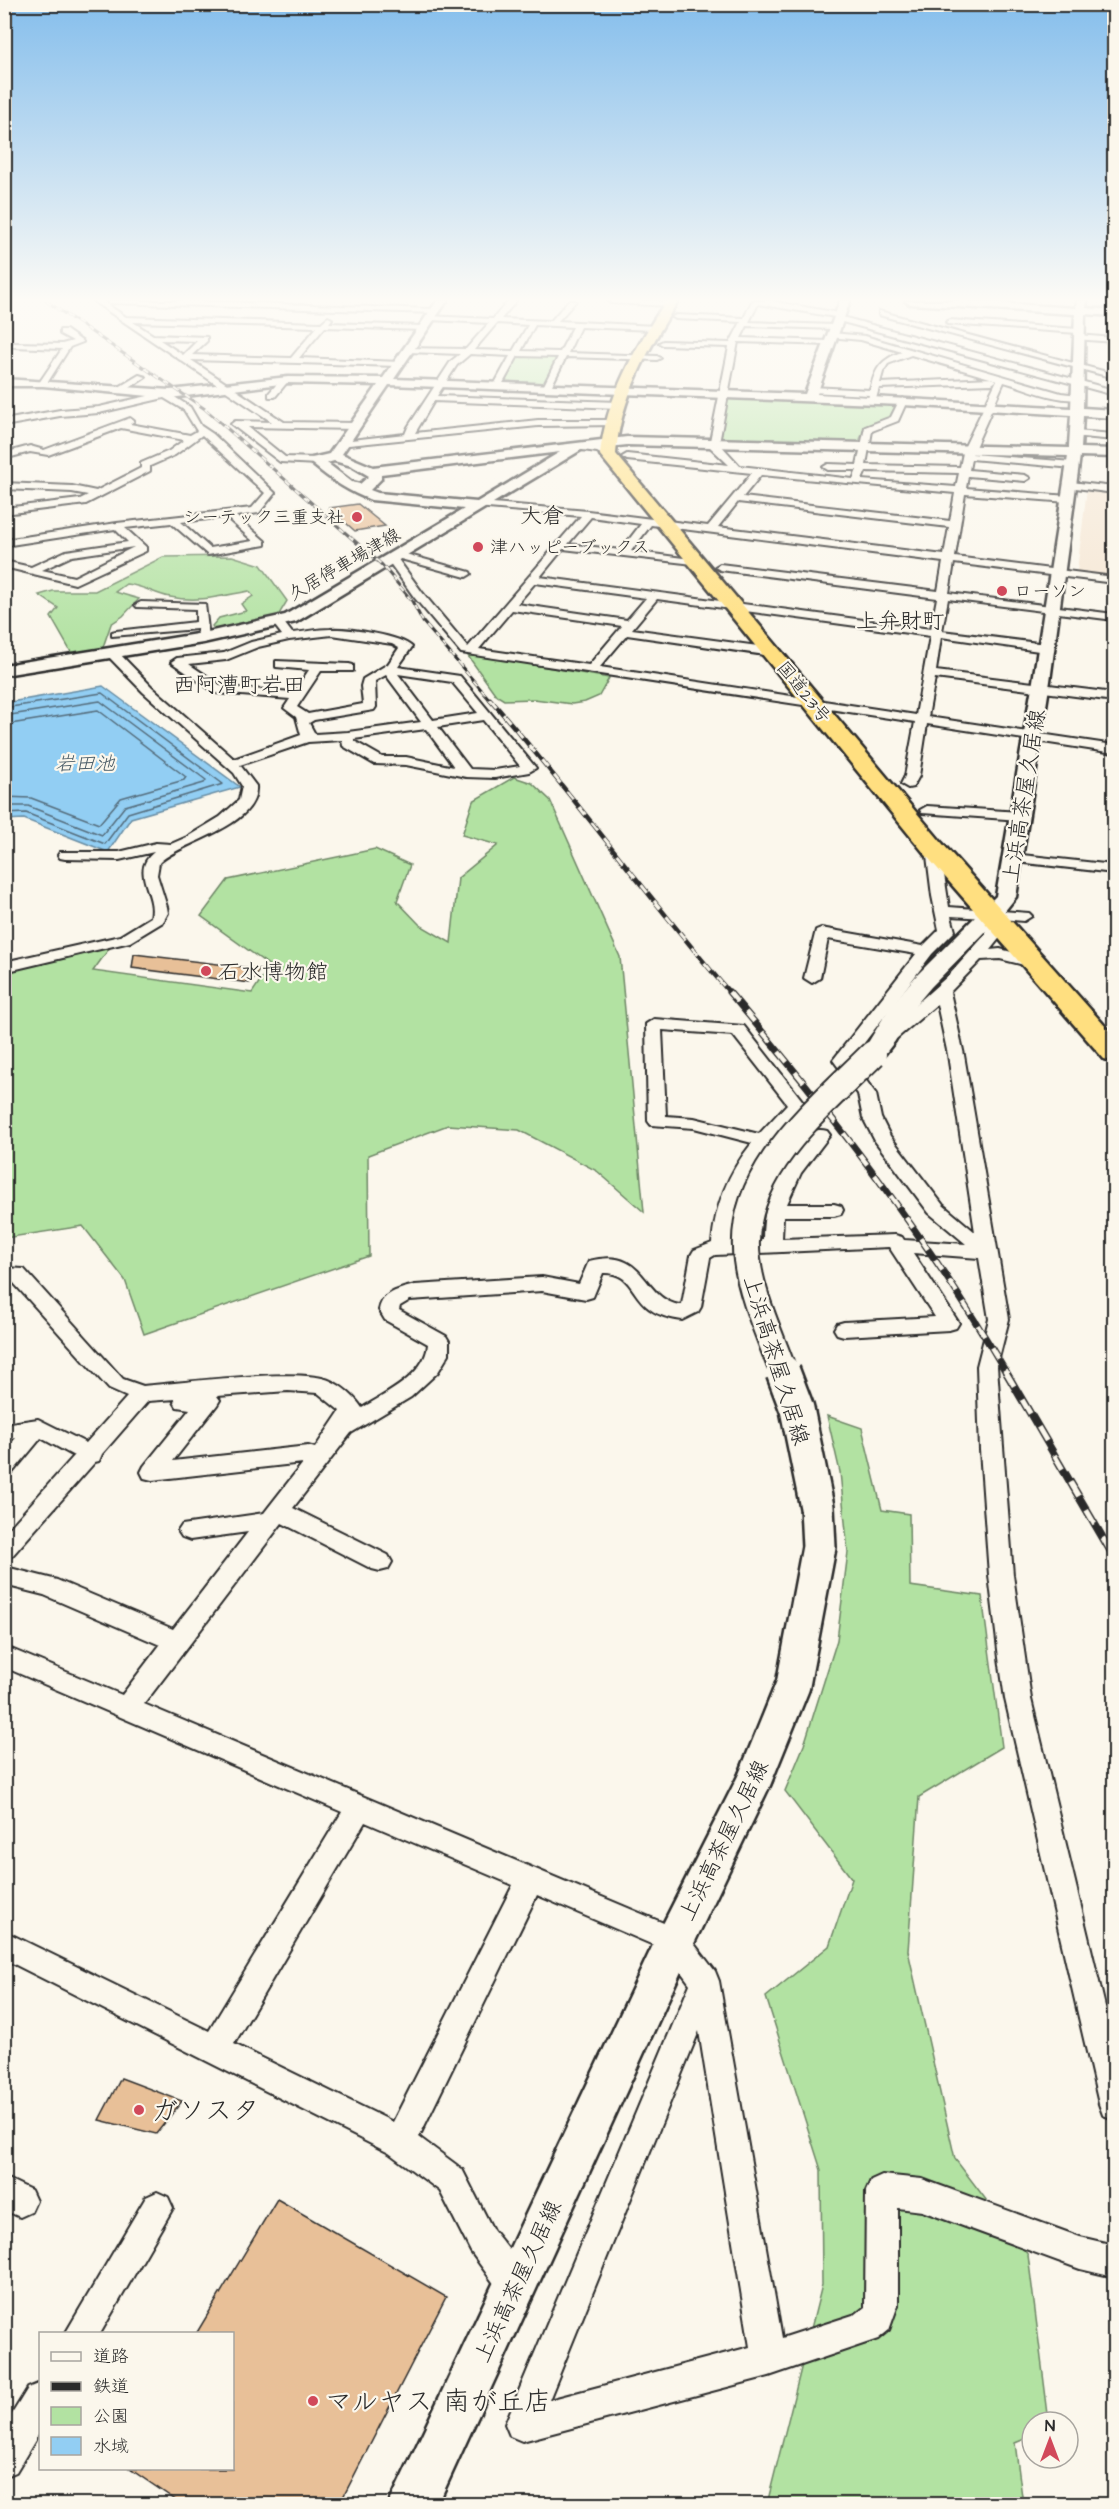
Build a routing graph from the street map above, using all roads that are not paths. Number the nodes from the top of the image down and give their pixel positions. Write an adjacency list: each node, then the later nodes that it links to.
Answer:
1 (32, 418): 11 (street)
2 (195, 418): 14 (street)
3 (273, 418): 12 (street)
4 (360, 418): 13 (main road)
5 (418, 418): 17 (street)
6 (619, 418): 18 (highway)
7 (719, 418): 19 (street)
8 (895, 418): 21 (street)
9 (984, 418): 24 (street)
10 (1075, 418): 23 (main road, 上浜高茶屋久居線)
11 (4, 423)
12 (280, 423): 13 (street); 29 (street)
13 (355, 426): 20 (main road)
14 (202, 431): 16 (street); 47 (street)
15 (1114, 437): 23 (street)
16 (190, 438): 26 (street); 28 (street)
17 (409, 438): 18 (street); 20 (street)
18 (618, 438): 19 (main road, 久居停車場津線); 22 (main road, 久居停車場津線); 32 (street); 50 (highway, 国道23号)
19 (714, 443): 21 (main road, 久居停車場津線); 32 (street)
20 (342, 444): 27 (main road)
21 (866, 446): 24 (main road, 久居停車場津線); 31 (street)
22 (578, 447): 33 (main road); 45 (main road, 久居停車場津線)
23 (1074, 450): 24 (main road, 久居停車場津線); 25 (main road, 久居停車場津線); 42 (main road, 上浜高茶屋久居線)
24 (969, 452): 35 (street)
25 (1114, 453)
26 (4, 456)
27 (334, 457): 29 (main road); 33 (main road)
28 (154, 460): 30 (street); 43 (street)
29 (317, 461): 39 (main road)
30 (171, 464)
31 (861, 468): 32 (street); 35 (street); 37 (street)
32 (738, 469): 34 (street)
33 (372, 471): 39 (main road)
34 (759, 471): 37 (street); 44 (street)
35 (965, 471): 36 (street); 40 (street)
36 (1025, 478)
37 (856, 482): 40 (street)
38 (4, 486): 43 (street)
39 (363, 490): 45 (main road)
40 (960, 490): 42 (street); 51 (street)
41 (1114, 490): 42 (street)
42 (1070, 492): 63 (main road, 上浜高茶屋久居線)
43 (99, 495): 46 (street)
44 (737, 499): 51 (street); 53 (street)
45 (479, 506): 48 (street); 58 (main road, 久居停車場津線)
46 (4, 511)
47 (228, 514): 49 (street); 49 (street)
48 (588, 514): 50 (street); 56 (street)
49 (173, 520): 52 (street)
50 (667, 524): 53 (street); 57 (street); 61 (highway, 国道23号)
51 (954, 525): 59 (street)
52 (117, 526): 54 (street); 55 (street)
53 (710, 530): 59 (street)
54 (4, 543)
55 (136, 544): 62 (street); 62 (street)
56 (562, 546): 57 (street); 65 (street)
57 (622, 554): 61 (street)
58 (395, 557): 64 (street); 74 (main road, 久居停車場津線); 81 (street)
59 (948, 559): 63 (street); 68 (street)
60 (4, 564): 62 (street)
61 (709, 565): 68 (street); 71 (highway, 国道23号)
62 (32, 571)
63 (1058, 573): 66 (street); 72 (main road, 上浜高茶屋久居線)
64 (466, 574)
65 (533, 579): 67 (street); 70 (street)
66 (1114, 580)
67 (654, 595): 71 (street); 75 (street)
68 (942, 595): 72 (street); 77 (street)
69 (141, 605): 76 (street)
70 (510, 606): 75 (street); 81 (street)
71 (744, 607): 77 (street); 82 (highway, 国道23号); 95 (highway, 国道23号)
72 (1052, 609): 73 (street); 80 (main road, 上浜高茶屋久居線)
73 (1114, 617)
74 (278, 622): 76 (main road, 久居停車場津線); 79 (street)
75 (627, 628): 82 (street); 89 (street)
76 (202, 632): 78 (street); 83 (main road, 久居停車場津線)
77 (937, 633): 80 (street); 90 (street)
78 (116, 634)
79 (289, 637): 87 (street); 92 (street)
80 (1046, 648): 91 (main road, 上浜高茶屋久居線)
81 (471, 651): 89 (street)
82 (772, 652): 94 (highway, 国道23号)
83 (112, 653): 88 (main road, 久居停車場津線); 104 (street)
84 (280, 664): 85 (street)
85 (317, 666): 86 (street); 92 (street)
86 (349, 669)
87 (388, 669): 96 (street); 98 (street); 99 (street)
88 (4, 670)
89 (591, 670): 94 (street)
90 (930, 674): 91 (street); 97 (street)
91 (1041, 688): 93 (street); 101 (main road, 上浜高茶屋久居線)
92 (297, 696): 98 (street)
93 (1114, 697)
94 (814, 703): 95 (street); 111 (highway, 国道23号)
95 (840, 707): 97 (street); 106 (highway, 国道23号)
96 (486, 716): 99 (street); 105 (street)
97 (922, 718): 101 (street); 106 (street)
98 (302, 722): 102 (street)
99 (429, 724): 100 (street); 105 (street)
100 (348, 736): 102 (street); 105 (street)
101 (1032, 736): 103 (street); 108 (main road, 上浜高茶屋久居線)
102 (306, 738): 104 (street)
103 (1114, 749)
104 (231, 764): 110 (street)
105 (466, 773)
106 (908, 783): 107 (highway, 国道23号)
107 (927, 810): 108 (street); 109 (highway, 国道23号)
108 (1020, 816): 113 (main road, 上浜高茶屋久居線)
109 (954, 841)
110 (172, 848): 112 (street); 121 (street)
111 (933, 848): 115 (highway, 国道23号); 116 (street)
112 (65, 855)
113 (1013, 858): 114 (street); 115 (main road, 上浜高茶屋久居線)
114 (1114, 869)
115 (996, 897): 116 (street); 117 (highway, 国道23号); 119 (street); 120 (highway, 国道23号); 124 (main road, 上浜高茶屋久居線)
116 (942, 910): 118 (street)
117 (1039, 933)
118 (926, 951): 122 (street); 133 (street)
119 (978, 956): 120 (street); 123 (street)
120 (1036, 963): 125 (highway, 国道23号)
121 (4, 967)
122 (812, 978)
123 (942, 992): 124 (street); 133 (street)
124 (878, 1047): 153 (main road, 上浜高茶屋久居線, bridge)
125 (1114, 1053)
126 (821, 1136): 128 (street)
127 (762, 1140): 127 (street); 132 (street)
128 (775, 1210): 129 (street); 130 (street)
129 (834, 1210)
130 (773, 1246): 131 (street); 132 (street)
131 (899, 1246): 133 (street); 135 (street)
132 (721, 1248): 138 (street)
133 (987, 1252): 156 (street)
134 (4, 1275): 136 (street)
135 (844, 1329)
136 (149, 1399): 138 (street); 140 (street); 141 (street)
137 (38, 1427): 139 (street); 140 (street); 142 (street)
138 (343, 1427): 141 (street)
139 (4, 1432)
140 (91, 1455): 145 (street)
141 (319, 1458): 143 (street)
142 (4, 1467)
143 (273, 1516): 144 (street); 146 (street); 148 (street)
144 (189, 1531)
145 (4, 1550)
146 (380, 1562)
147 (10, 1577): 148 (street)
148 (176, 1641): 150 (street)
149 (4, 1656): 150 (street)
150 (126, 1708): 151 (street)
151 (359, 1808): 152 (street); 157 (street)
152 (530, 1880): 153 (street); 159 (street)
153 (675, 1941): 155 (street); 162 (main road, 上浜高茶屋久居線)
154 (4, 1944): 157 (street)
155 (705, 1981): 164 (street); 164 (street)
156 (1106, 2027): 158 (street)
157 (215, 2048): 159 (street)
158 (1114, 2104)
159 (400, 2142): 162 (street)
160 (157, 2208): 163 (street)
161 (1114, 2261): 164 (street)
162 (515, 2284): 167 (main road, 上浜高茶屋久居線)
163 (82, 2332)
164 (769, 2359)
165 (39, 2402): 166 (street)
166 (7, 2451)
167 (413, 2505)

